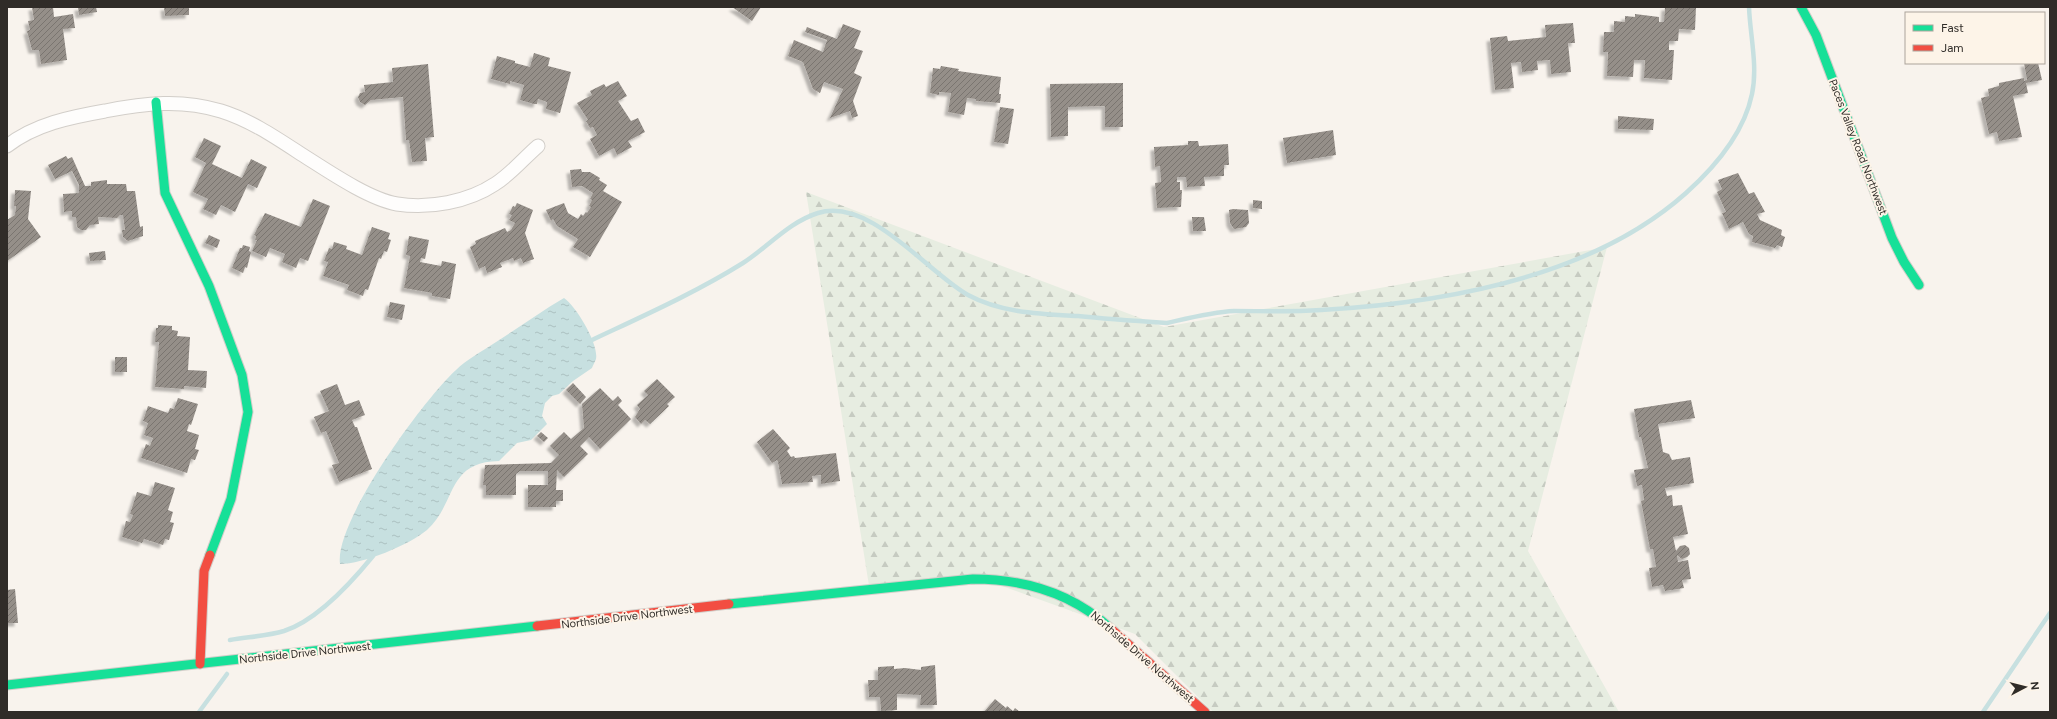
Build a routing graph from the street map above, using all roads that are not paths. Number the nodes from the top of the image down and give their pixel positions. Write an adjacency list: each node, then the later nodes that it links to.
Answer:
1 (1801, 7): 5 (street, Paces Valley Road Northwest)
2 (156, 102): 3 (street); 4 (street); 6 (street)
3 (7, 146)
4 (538, 146)
5 (1919, 285)
6 (200, 664): 7 (street, Northside Drive Northwest); 8 (street, Northside Drive Northwest)
7 (7, 685)
8 (1206, 712)

